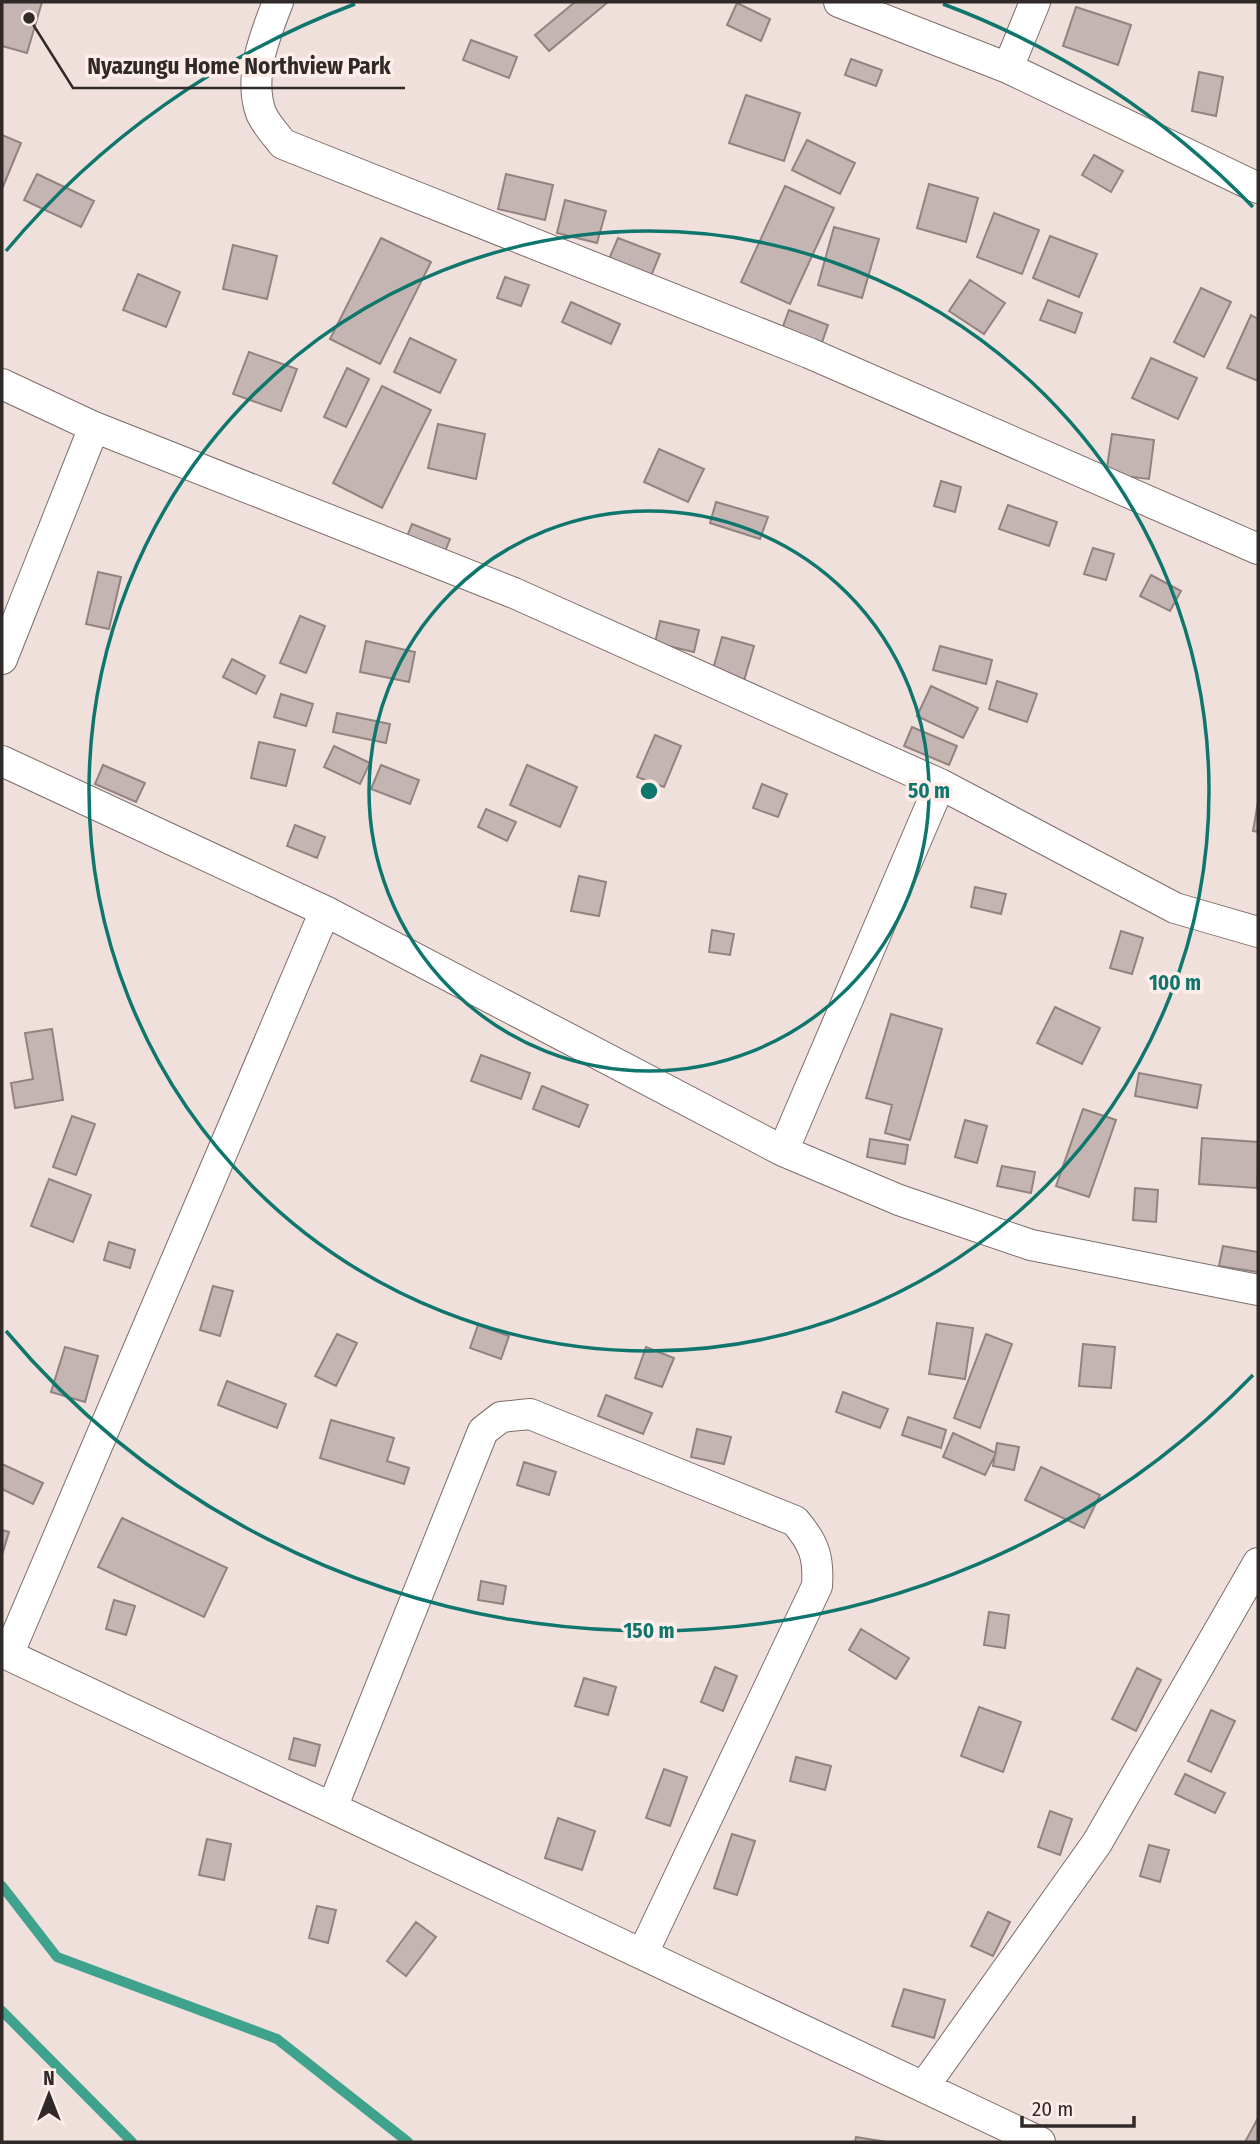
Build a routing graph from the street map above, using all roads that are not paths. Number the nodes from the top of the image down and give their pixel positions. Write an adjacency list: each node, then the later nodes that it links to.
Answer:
1 (278, 2): 8 (street)
2 (839, 2): 4 (street)
3 (1035, 2): 4 (street)
4 (1008, 68): 5 (street)
5 (1258, 188)
6 (2, 384): 7 (street)
7 (94, 427): 9 (street); 11 (street)
8 (1258, 549)
9 (2, 659)
10 (2, 761): 12 (street)
11 (940, 784): 13 (street); 14 (street)
12 (325, 911): 14 (street); 17 (street)
13 (1258, 932)
14 (783, 1151): 15 (street)
15 (1258, 1290)
16 (1258, 1563): 20 (street)
17 (5, 1653): 18 (street)
18 (332, 1808): 19 (street); 19 (street)
19 (643, 1953): 20 (street)
20 (925, 2085): 21 (street)
21 (1040, 2142)

